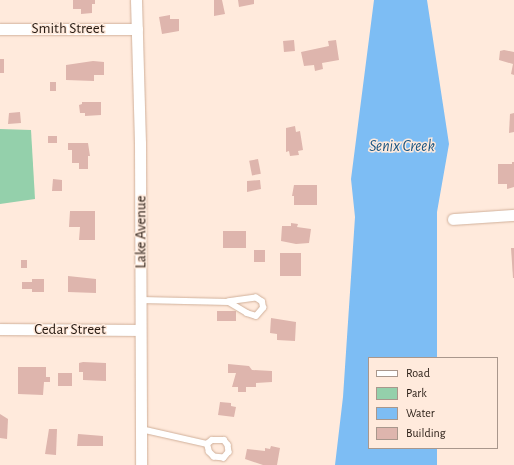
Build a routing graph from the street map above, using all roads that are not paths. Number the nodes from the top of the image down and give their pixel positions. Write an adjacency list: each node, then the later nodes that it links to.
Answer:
1 (136, 0): 3 (street, Lake Avenue)
2 (0, 29): 3 (street, Smith Street)
3 (137, 29): 6 (street, Lake Avenue)
4 (514, 215): 5 (street)
5 (453, 219)
6 (141, 300): 7 (lane); 9 (street, Lake Avenue)
7 (229, 302): 7 (lane)
8 (0, 330): 9 (street, Cedar Street)
9 (140, 330): 10 (street, Lake Avenue)
10 (141, 429): 11 (lane); 12 (street, Lake Avenue)
11 (208, 444)
12 (141, 465)

